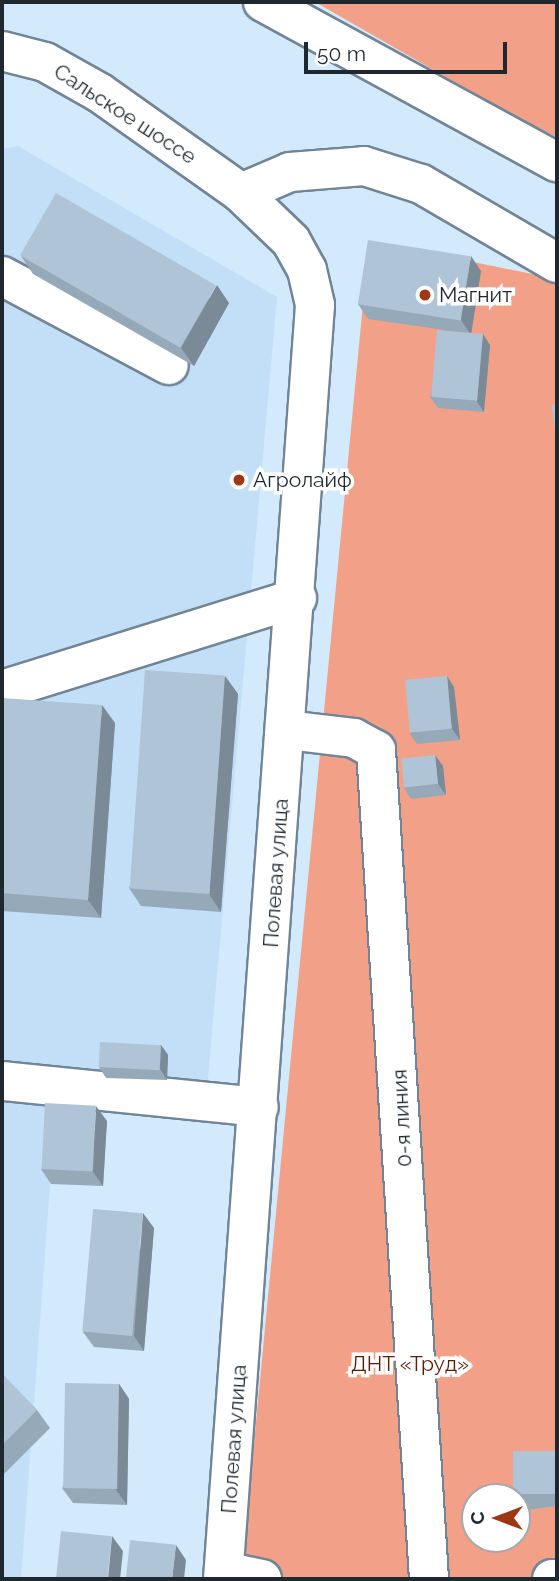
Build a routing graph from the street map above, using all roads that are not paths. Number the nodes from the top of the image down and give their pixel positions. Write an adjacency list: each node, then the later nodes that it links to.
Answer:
1 (264, 2): 3 (main road)
2 (2, 51): 4 (main road, Сальское шоссе)
3 (557, 162)
4 (241, 193): 5 (main road); 8 (main road, Полевая улица)
5 (557, 262)
6 (2, 276): 7 (main road)
7 (169, 365)
8 (297, 598): 9 (main road); 10 (main road, Полевая улица)
9 (2, 690)
10 (287, 730): 12 (main road, Полевая улица); 15 (main road, 0-я линия)
11 (3, 1080): 12 (main road)
12 (259, 1107): 13 (main road, Полевая улица)
13 (223, 1575): 14 (main road)
14 (262, 1579)
15 (429, 1579)

